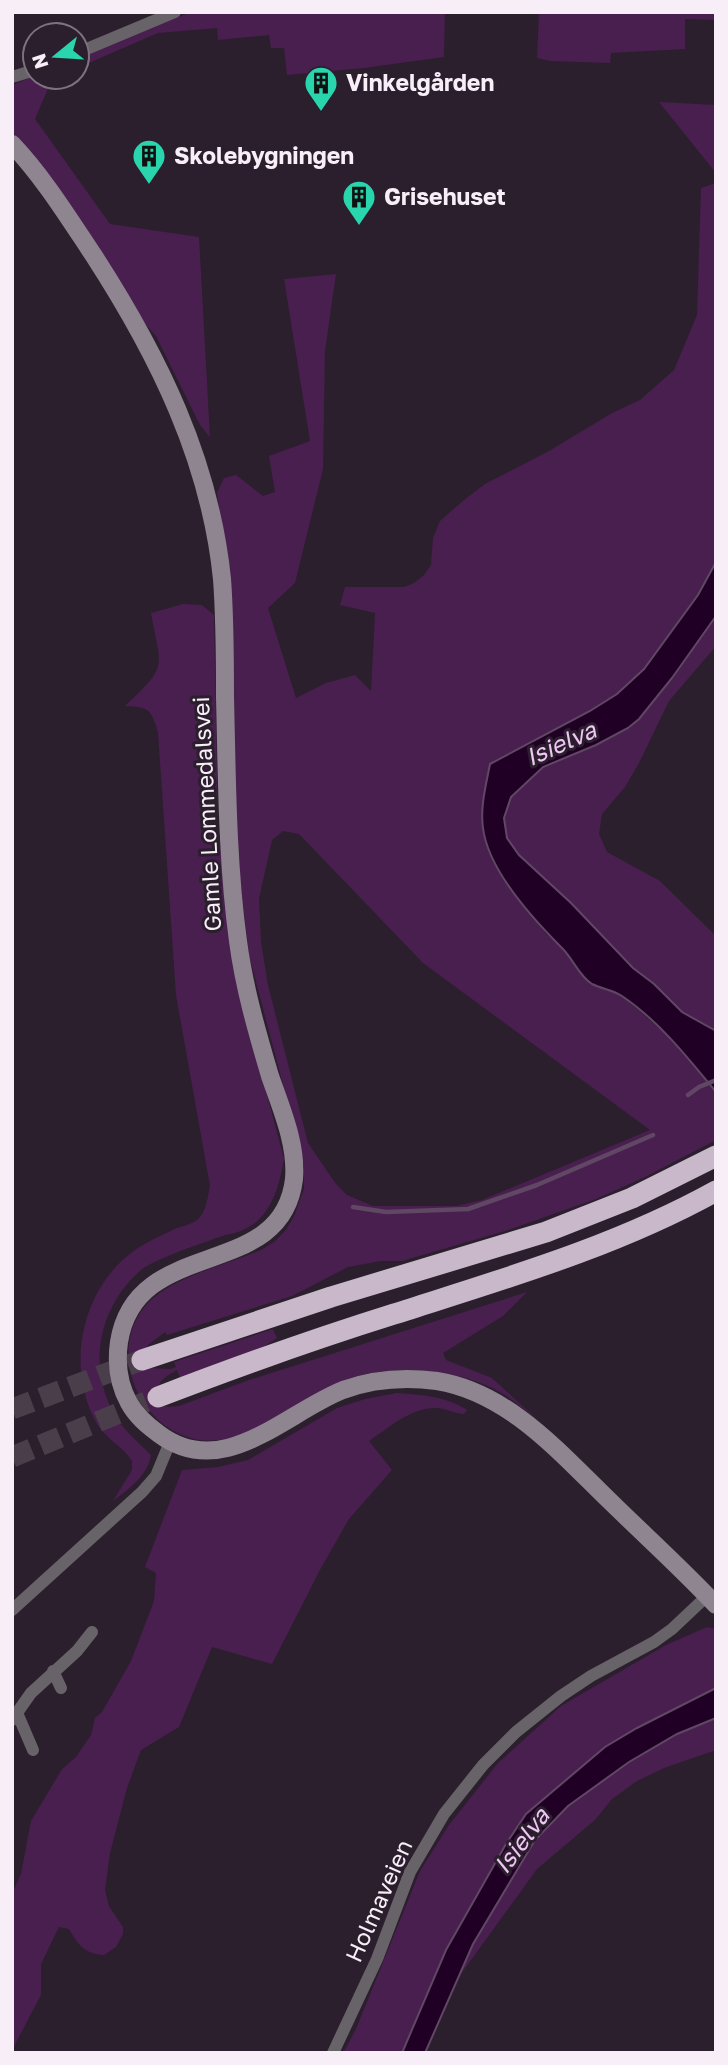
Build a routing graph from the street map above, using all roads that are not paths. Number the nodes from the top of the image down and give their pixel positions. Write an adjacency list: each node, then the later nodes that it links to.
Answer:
1 (175, 12): 2 (street)
2 (91, 46)
3 (12, 144): 8 (street, Gamle Lommedalsvei)
4 (716, 1156): 6 (highway)
5 (716, 1191): 7 (highway)
6 (142, 1360)
7 (158, 1397)
8 (170, 1442): 9 (street, Gamle Lommedalsvei); 10 (street)
9 (712, 1601): 16 (street, Holmaveien)
10 (12, 1610)
11 (92, 1632): 12 (street)
12 (53, 1671): 13 (street); 14 (street)
13 (61, 1688)
14 (15, 1718): 15 (street)
15 (33, 1750)
16 (333, 2053)

